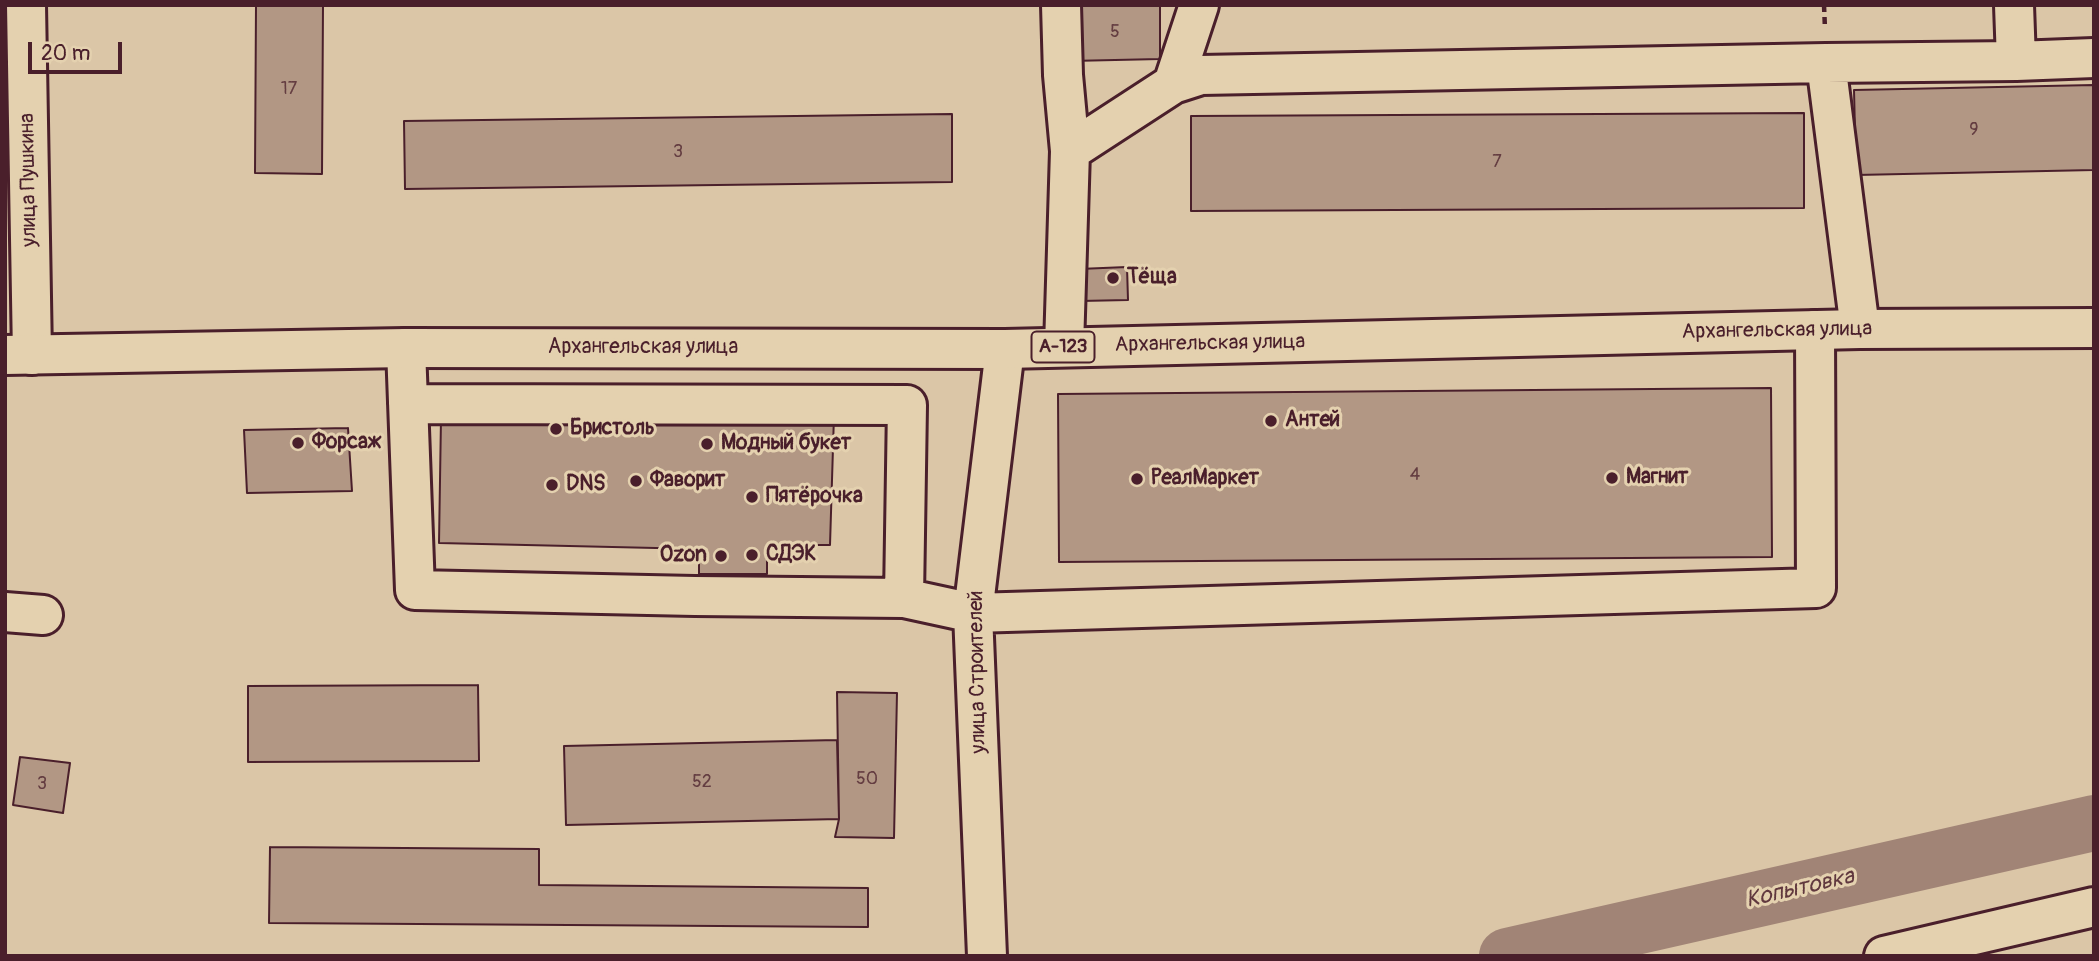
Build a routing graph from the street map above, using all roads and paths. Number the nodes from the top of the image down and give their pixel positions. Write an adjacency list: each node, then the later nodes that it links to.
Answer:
1 (26, 5): 16 (main road, улица Пушкина)
2 (1061, 5): 9 (main road)
3 (1199, 5): 8 (main road)
4 (2014, 5): 6 (main road)
5 (2094, 58): 6 (main road)
6 (2016, 61): 7 (main road)
7 (1826, 63): 8 (main road); 11 (main road)
8 (1173, 84): 9 (main road)
9 (1070, 151): 13 (main road)
10 (2094, 328): 11 (main road, Архангельская улица / А-123)
11 (1860, 329): 12 (main road, Архангельская улица / А-123)
12 (1815, 330): 13 (main road, Архангельская улица / А-123); 20 (main road)
13 (1064, 347): 15 (main road, Архангельская улица / А-123)
14 (406, 348): 15 (main road, Архангельская улица / А-123); 16 (main road, Архангельская улица / А-123); 17 (main road)
15 (1005, 349): 20 (main road, улица Строителей)
16 (19, 355)
17 (408, 404): 18 (main road); 18 (main road)
18 (905, 598): 20 (main road)
19 (5, 612): 21 (main road)
20 (973, 613): 23 (main road, улица Строителей)
21 (43, 615)
22 (2094, 907): 24 (main road)
23 (987, 956)
24 (1884, 956)

